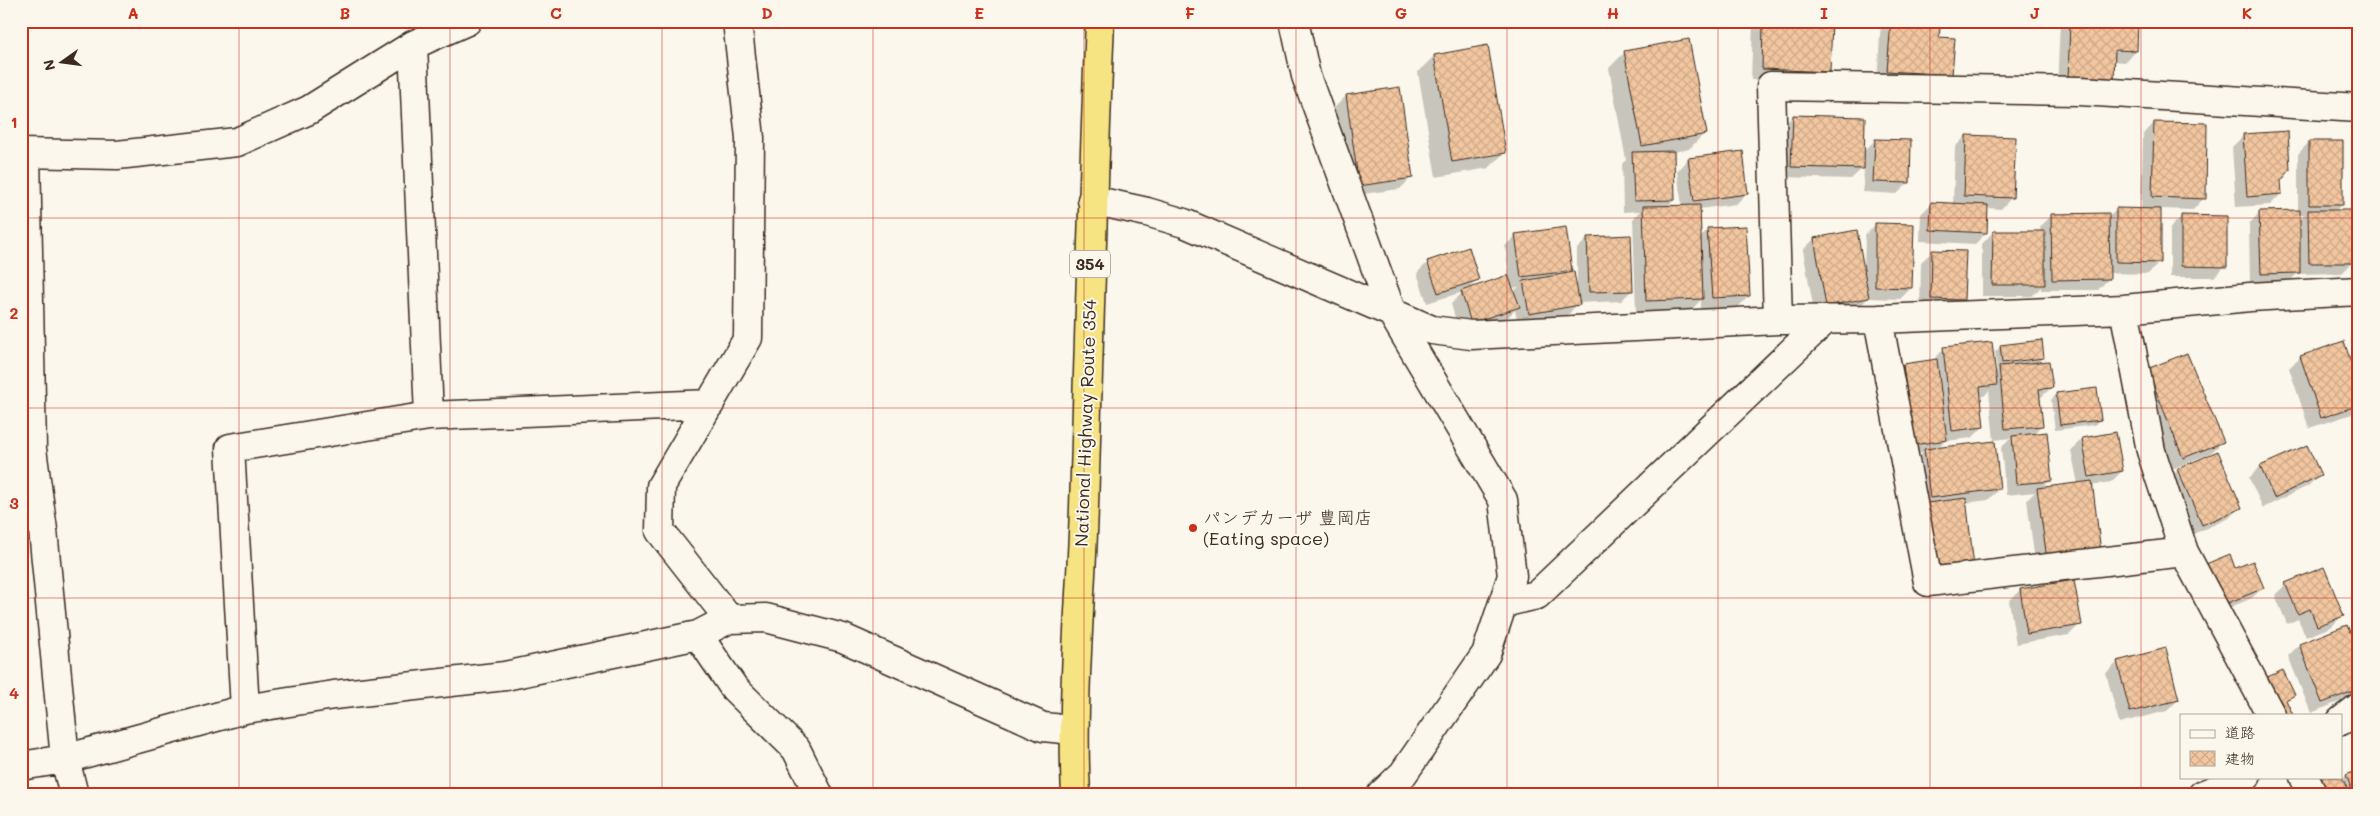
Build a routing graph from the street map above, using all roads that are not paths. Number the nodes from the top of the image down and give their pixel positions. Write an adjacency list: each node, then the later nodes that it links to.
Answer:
1 (467, 21): 5 (street)
2 (737, 21): 15 (street)
3 (1100, 21): 8 (highway, National Highway Route 354 / 354)
4 (1294, 21): 11 (street)
5 (413, 45): 7 (street); 16 (street)
6 (2359, 108): 13 (street)
7 (23, 154): 17 (street)
8 (1092, 200): 11 (street); 26 (highway, National Highway Route 354 / 354)
9 (2359, 291): 10 (street)
10 (2124, 309): 12 (street); 18 (street)
11 (1392, 313): 13 (street); 19 (street)
12 (1878, 319): 14 (street); 18 (street)
13 (1778, 320): 14 (street)
14 (1824, 321): 19 (street)
15 (710, 404): 16 (street); 20 (street)
16 (429, 416): 23 (street)
17 (32, 531): 27 (street)
18 (2184, 552): 24 (street)
19 (1503, 603): 34 (street)
20 (729, 619): 21 (street); 26 (street)
21 (698, 634): 23 (street); 32 (street)
22 (2359, 707): 25 (street)
23 (244, 709): 27 (street)
24 (2269, 714)
25 (2342, 720)
26 (1074, 730): 33 (highway, National Highway Route 354 / 354)
27 (65, 759): 28 (street); 31 (street)
28 (21, 766)
29 (2244, 778): 35 (street)
30 (2304, 778): 36 (street)
31 (74, 795)
32 (819, 795)
33 (1076, 795)
34 (1381, 795)
35 (2202, 795)
36 (2313, 795)

